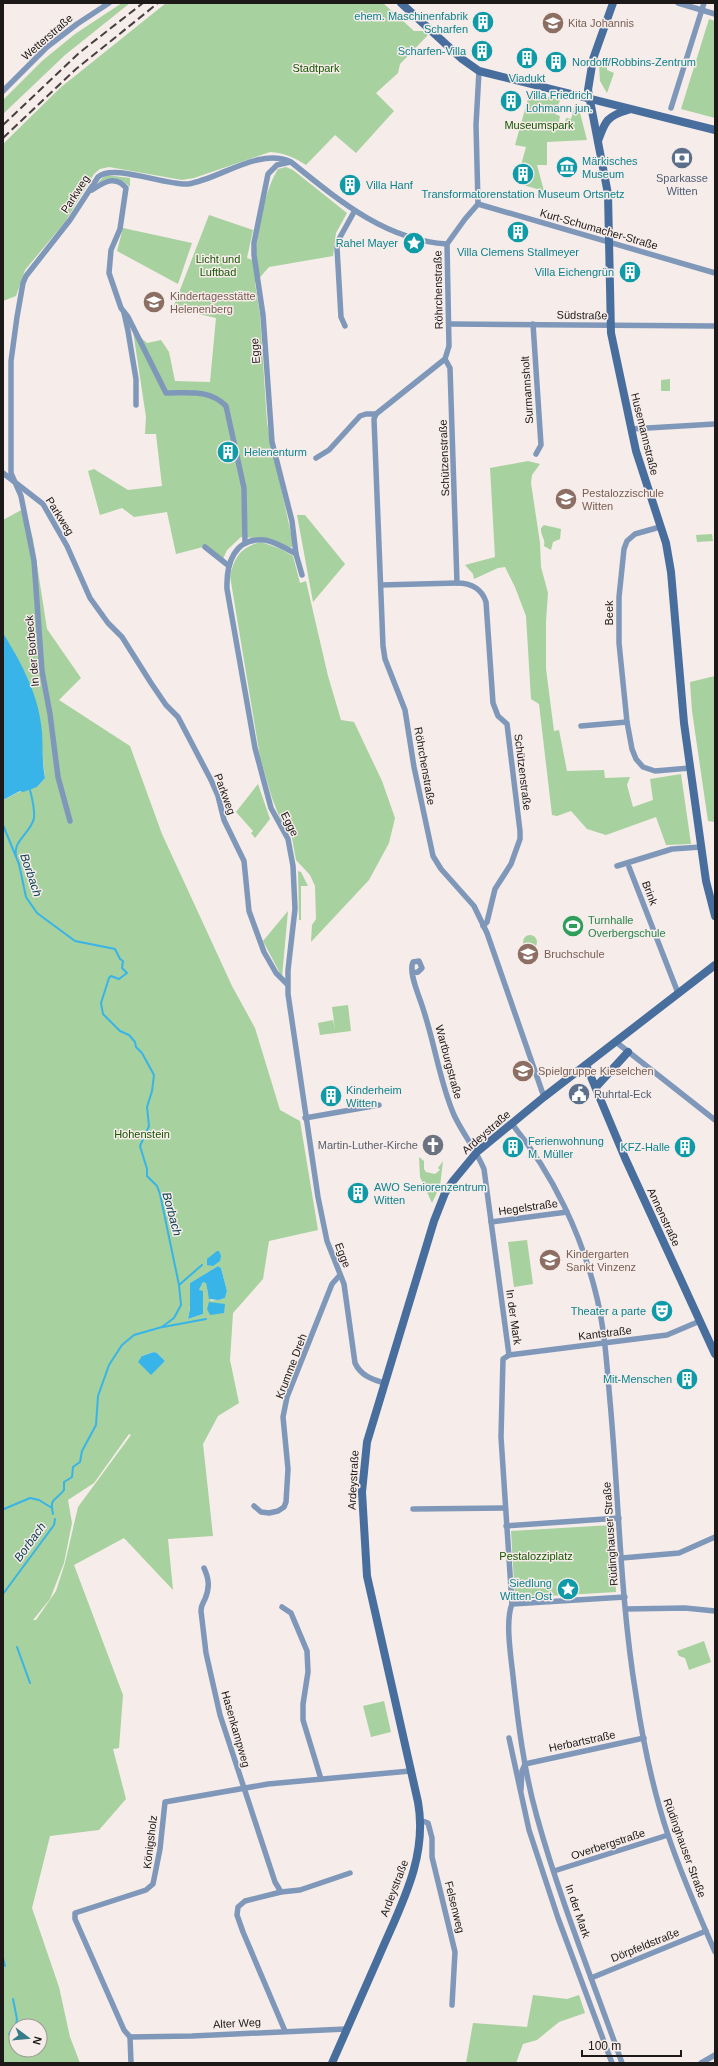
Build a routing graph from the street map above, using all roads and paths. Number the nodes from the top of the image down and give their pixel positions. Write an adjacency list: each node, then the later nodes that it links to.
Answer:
1 (109, 3): 9 (street, Wetterstraße)
2 (401, 3): 8 (main road)
3 (613, 3): 10 (main road, Husemannstraße)
4 (678, 3): 6 (street)
5 (704, 3): 6 (street)
6 (701, 10): 7 (street); 11 (street)
7 (715, 14)
8 (479, 71): 10 (main road); 17 (street)
9 (3, 91)
10 (588, 98): 12 (main road); 14 (main road, Husemannstraße)
11 (671, 108)
12 (629, 110): 13 (main road); 14 (main road)
13 (715, 130)
14 (598, 141): 19 (main road, Husemannstraße)
15 (291, 162): 16 (street, Parkweg); 18 (street, Parkweg); 40 (street, Egge)
16 (90, 191): 22 (street); 36 (street, Parkweg)
17 (478, 204): 19 (street, Kurt-Schumacher-Straße); 20 (street, Röhrchenstraße)
18 (354, 212): 20 (street, Parkweg); 26 (street)
19 (610, 242): 21 (street, Kurt-Schumacher-Straße); 25 (main road, Husemannstraße)
20 (447, 244): 23 (street, Röhrchenstraße)
21 (715, 273)
22 (124, 313): 29 (street); 38 (street)
23 (449, 324): 24 (street, Südstraße); 28 (street, Röhrchenstraße)
24 (533, 324): 25 (street, Südstraße); 33 (street, Surmannsholt)
25 (611, 325): 27 (street, Südstraße); 32 (main road, Husemannstraße)
26 (345, 326)
27 (715, 326)
28 (445, 359): 30 (street); 43 (street, Schützenstraße)
29 (136, 405)
30 (376, 414): 34 (street); 44 (street, Röhrchenstraße)
31 (715, 424): 32 (street)
32 (631, 429): 37 (main road, Husemannstraße)
33 (536, 454)
34 (316, 458)
35 (3, 473): 36 (street)
36 (13, 480): 48 (street, In der Borbeck); 58 (street, Parkweg)
37 (660, 527): 45 (street, Beek); 47 (main road, Husemannstraße)
38 (245, 543): 40 (street); 41 (street, Egge)
39 (205, 547): 41 (street)
40 (296, 554): 42 (street, Egge)
41 (229, 566): 58 (street, Egge)
42 (302, 575)
43 (457, 583): 44 (street, Schützenstraße); 53 (street, Schützenstraße)
44 (381, 585): 52 (street, Röhrchenstraße)
45 (627, 722): 46 (street); 47 (street, Beek)
46 (581, 726)
47 (690, 768): 49 (main road, Husemannstraße)
48 (70, 821)
49 (701, 847): 50 (street); 54 (main road, Husemannstraße)
50 (617, 866)
51 (629, 867): 59 (street, Brink)
52 (474, 906): 53 (street); 55 (street, Röhrchenstraße)
53 (489, 908): 55 (street, Schützenstraße)
54 (715, 916)
55 (483, 926): 64 (street, Röhrchenstraße)
56 (715, 965): 59 (main road, Ardeystraße)
57 (412, 973): 69 (street, Wartburgstraße)
58 (287, 984): 66 (street, Egge)
59 (678, 993): 60 (main road, Ardeystraße)
60 (616, 1042): 61 (street); 62 (main road, Ardeystraße)
61 (628, 1052): 63 (main road); 67 (street)
62 (586, 1065): 63 (main road, Annenstraße); 64 (main road, Ardeystraße)
63 (596, 1087): 73 (main road, Annenstraße)
64 (544, 1097): 68 (main road, Ardeystraße)
65 (379, 1105): 66 (street)
66 (305, 1118): 72 (street, Egge)
67 (715, 1120)
68 (512, 1124): 69 (main road, Ardeystraße); 70 (street, Rüdinghauser Straße)
69 (477, 1152): 71 (street, In der Mark); 77 (main road, Ardeystraße)
70 (567, 1212): 71 (street, Hegelstraße); 74 (street, Rüdinghauser Straße)
71 (491, 1222): 76 (street, In der Mark)
72 (340, 1275): 77 (street, Egge); 78 (street, Krumme Dreh)
73 (700, 1321): 74 (street, Kantstraße); 75 (main road, Annenstraße)
74 (604, 1344): 76 (street, Kantstraße); 81 (street, Rüdinghauser Straße)
75 (715, 1354)
76 (509, 1355): 79 (street, In der Mark)
77 (384, 1383): 94 (main road, Ardeystraße)
78 (254, 1506)
79 (505, 1508): 80 (street); 82 (street, In der Mark)
80 (413, 1509)
81 (619, 1518): 82 (street); 84 (street, Rüdinghauser Straße)
82 (506, 1526): 87 (street, In der Mark)
83 (715, 1537): 84 (street)
84 (622, 1558): 86 (street, Rüdinghauser Straße)
85 (204, 1568): 96 (street, Hasenkampweg)
86 (625, 1596): 87 (street); 89 (street, Rüdinghauser Straße)
87 (512, 1604): 93 (street, In der Mark)
88 (282, 1607): 95 (street)
89 (626, 1609): 90 (street); 92 (street, Rüdinghauser Straße)
90 (715, 1611)
91 (509, 1738): 97 (street, In der Mark)
92 (644, 1738): 93 (street, Herbartstraße); 99 (street, Rüdinghauser Straße)
93 (525, 1764): 97 (street, In der Mark); 100 (street, In der Mark)
94 (410, 1771): 95 (street, Königsholz); 98 (main road, Ardeystraße)
95 (321, 1779): 96 (street, Königsholz)
96 (243, 1788): 102 (street, Hasenkampweg); 109 (street, Königsholz)
97 (522, 1802): 113 (street, In der Mark)
98 (420, 1820): 106 (street, Felsenweg); 107 (main road, Ardeystraße)
99 (668, 1835): 100 (street, Overbergstraße); 103 (street, Rüdinghauser Straße)
100 (554, 1871): 105 (street, In der Mark)
101 (350, 1873): 102 (street)
102 (281, 1892): 108 (street)
103 (706, 1931): 104 (street, Rüdinghauser Straße); 105 (street, Dörpfeldstraße)
104 (715, 1952)
105 (591, 1978): 114 (street, In der Mark)
106 (452, 2005)
107 (346, 2029): 108 (street, Alter Weg); 112 (main road, Ardeystraße)
108 (285, 2031): 109 (street, Alter Weg)
109 (130, 2036): 111 (street)
110 (715, 2055): 115 (street)
111 (131, 2063)
112 (332, 2063)
113 (612, 2063)
114 (622, 2063)
115 (701, 2063)

